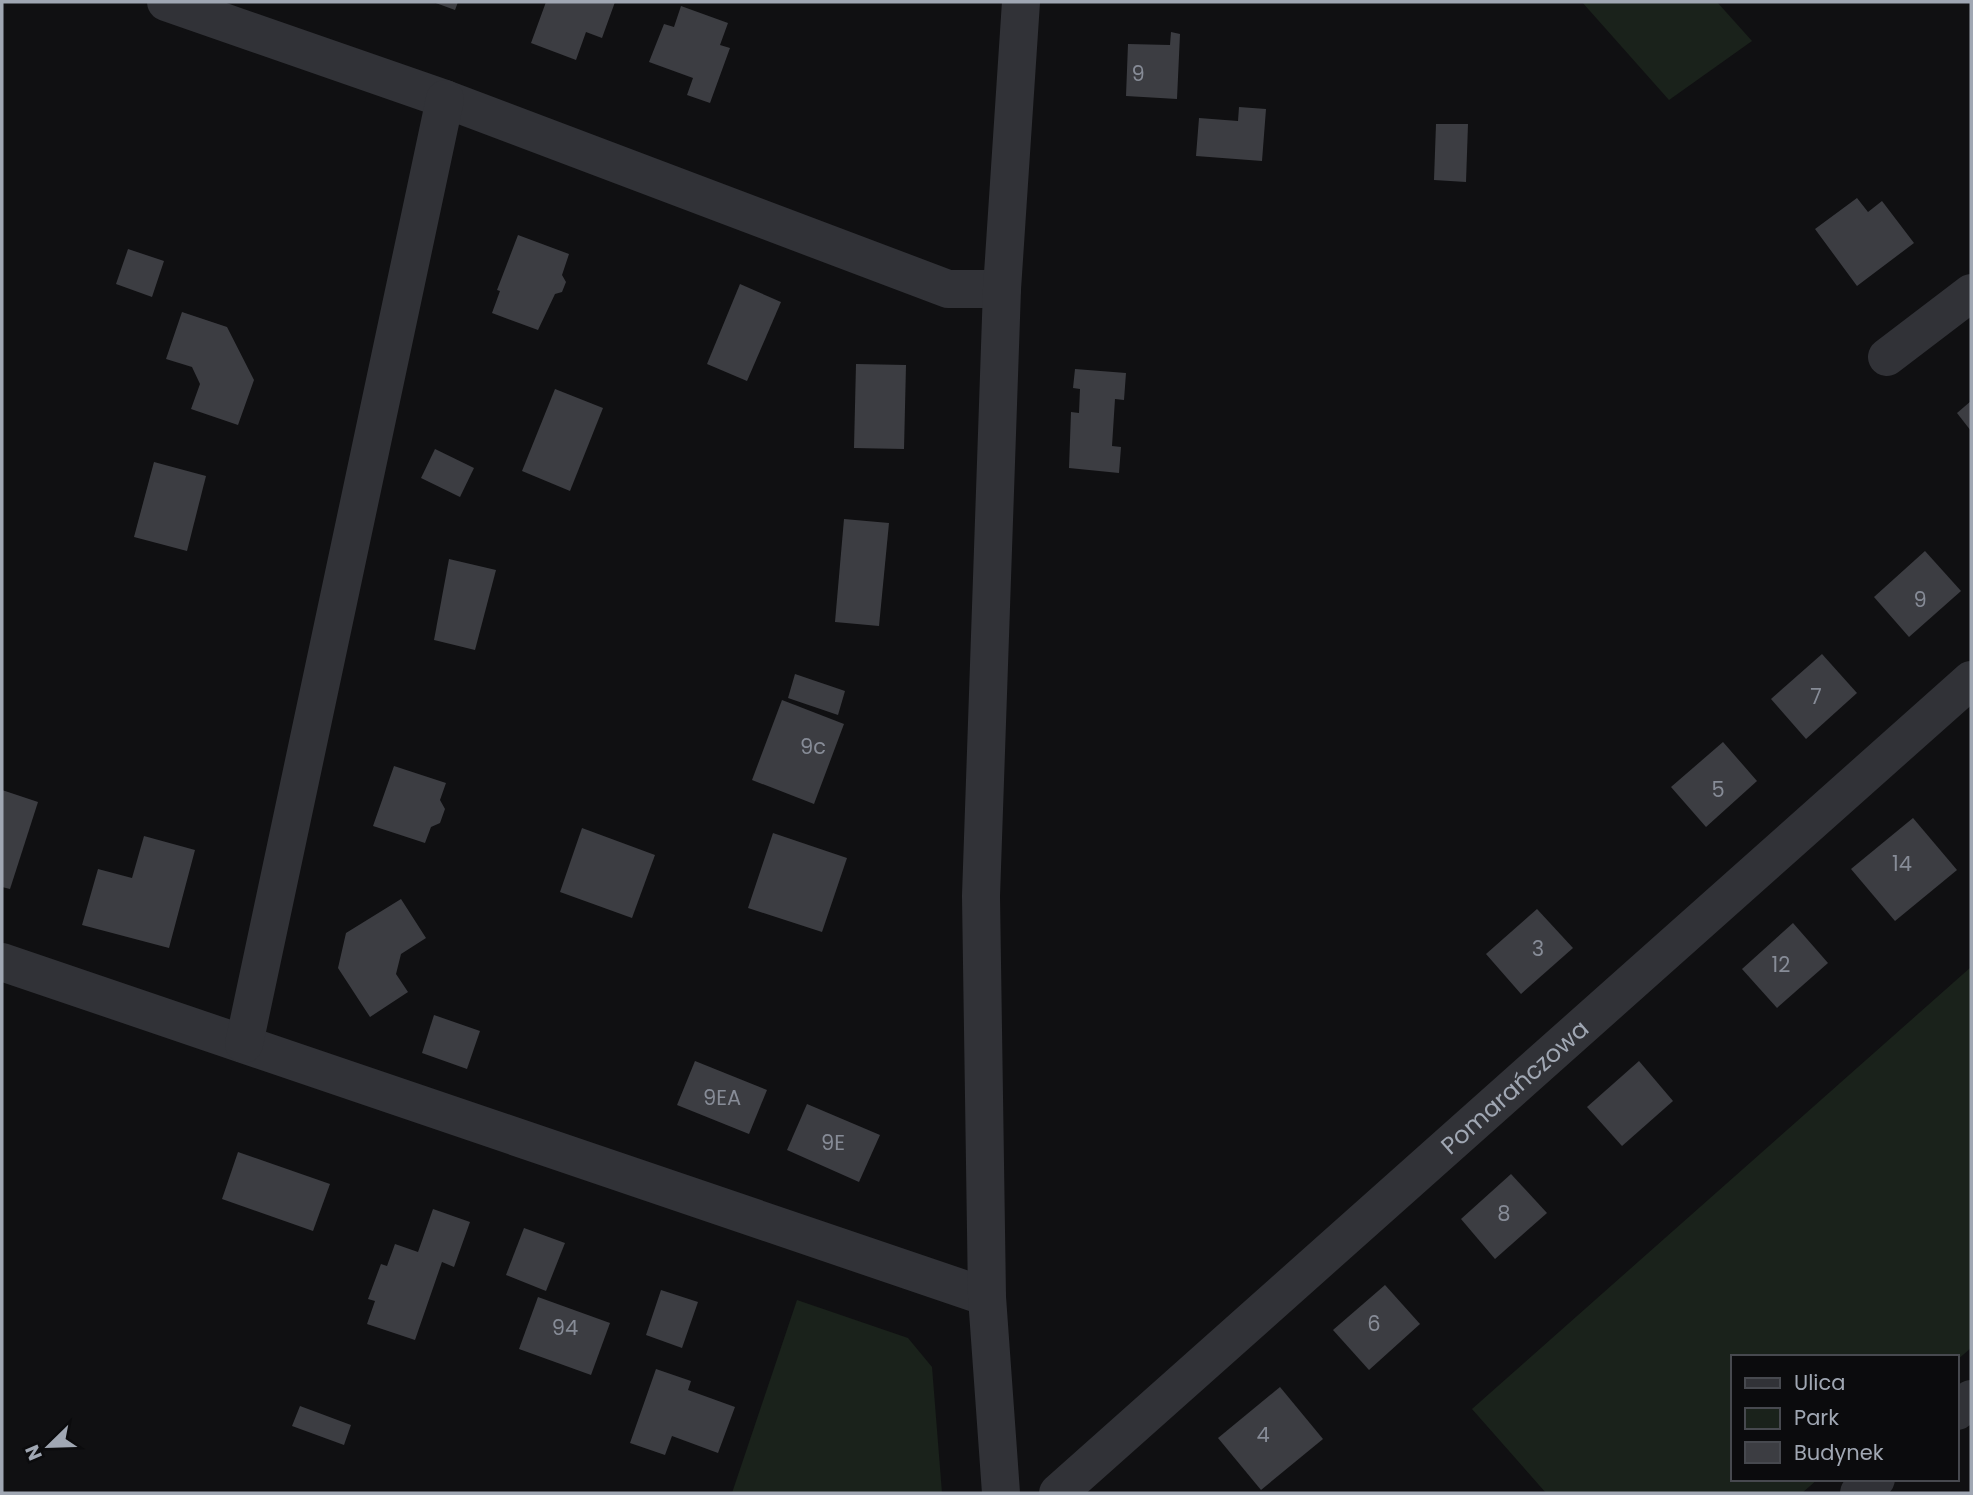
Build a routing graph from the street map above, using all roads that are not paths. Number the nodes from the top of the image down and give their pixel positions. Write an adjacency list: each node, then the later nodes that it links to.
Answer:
1 (166, 2): 3 (street)
2 (1021, 2): 4 (street)
3 (445, 99): 4 (street); 9 (street)
4 (1002, 289): 10 (street)
5 (1971, 293): 6 (street)
6 (1887, 357)
7 (1971, 680): 13 (street, Pomarańczowa)
8 (2, 962): 9 (street)
9 (244, 1044): 10 (street)
10 (987, 1297): 12 (street)
11 (1874, 1481): 14 (street)
12 (1001, 1493)
13 (1058, 1493)
14 (1859, 1493)

